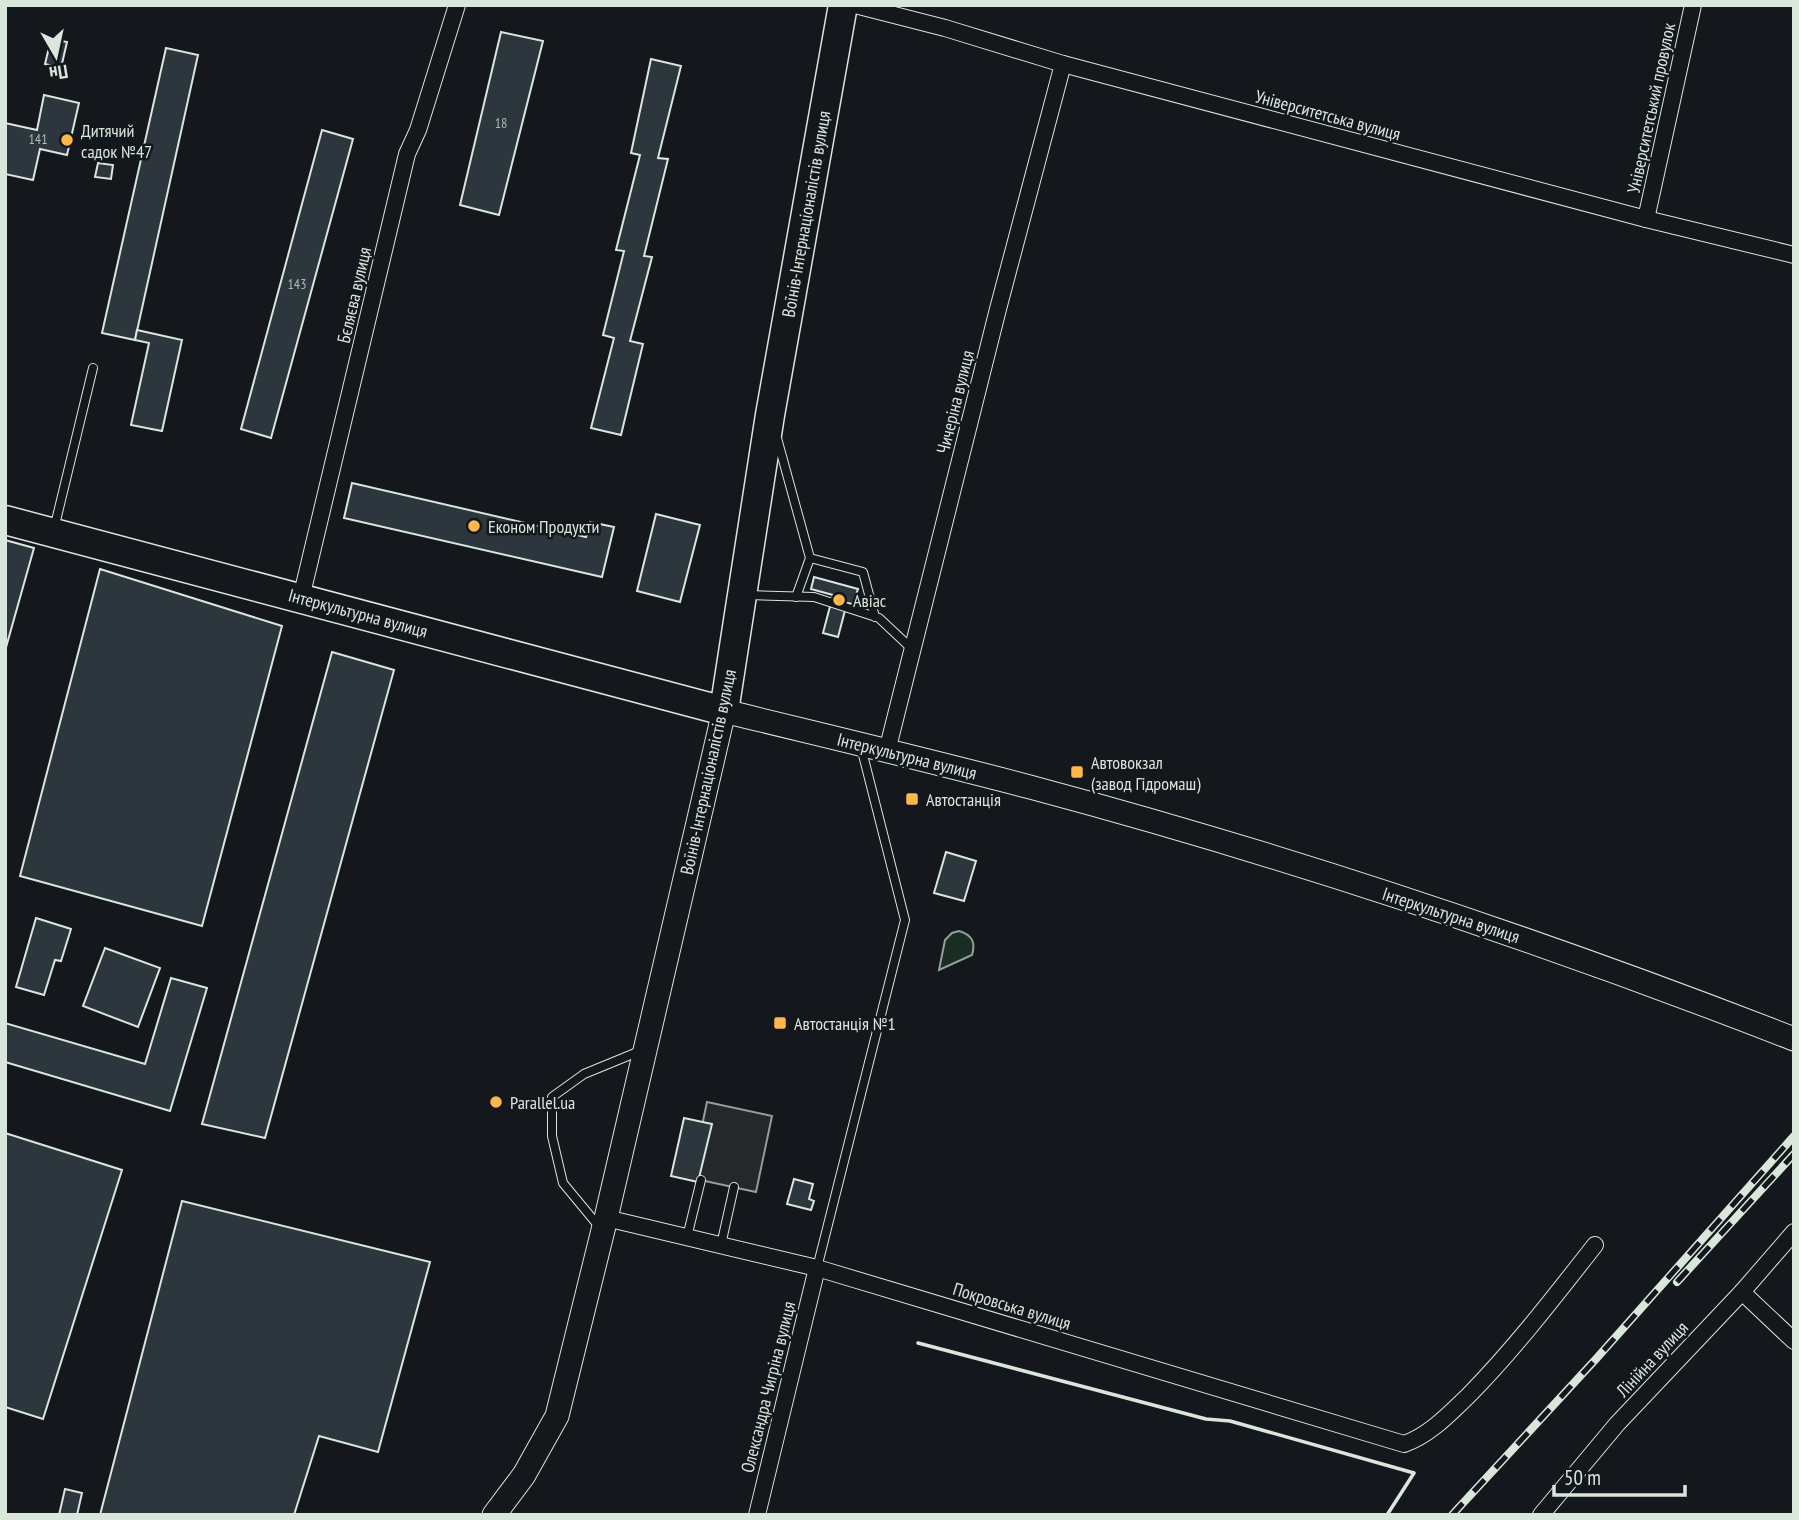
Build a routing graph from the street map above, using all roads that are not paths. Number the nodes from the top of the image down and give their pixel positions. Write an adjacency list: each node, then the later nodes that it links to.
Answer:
1 (457, 5): 15 (street, Бєляєва вулиця)
2 (843, 5): 9 (highway, Воїнів-Інтернаціоналістів вулиця)
3 (855, 5): 5 (street, Університетська вулиця)
4 (1693, 5): 6 (street, Університетський провулок)
5 (1063, 64): 6 (street, Університетська вулиця); 17 (street, Чичеріна вулиця)
6 (1646, 219): 7 (street, Університетська вулиця)
7 (1794, 255)
8 (93, 368): 11 (lane)
9 (770, 415): 12 (lane); 13 (highway, Воїнів-Інтернаціоналістів вулиця)
10 (5, 520): 11 (highway, Інтеркультурна вулиця)
11 (53, 532): 15 (highway, Інтеркультурна вулиця)
12 (810, 558): 14 (lane); 16 (lane)
13 (742, 595): 14 (lane); 18 (highway, Воїнів-Інтернаціоналістів вулиця)
14 (796, 597): 16 (lane)
15 (301, 598): 18 (highway, Інтеркультурна вулиця)
16 (875, 617): 17 (lane)
17 (912, 649): 20 (street, Чичеріна вулиця)
18 (724, 711): 19 (main road, Інтеркультурна вулиця); 22 (main road, Воїнів-Інтернаціоналістів вулиця)
19 (860, 744): 20 (main road, Інтеркультурна вулиця); 30 (lane)
20 (887, 751): 21 (main road, Інтеркультурна вулиця)
21 (1794, 1039)
22 (646, 1049): 25 (main road, Воїнів-Інтернаціоналістів вулиця); 25 (lane)
23 (701, 1180): 27 (lane)
24 (734, 1187): 28 (lane)
25 (605, 1225): 27 (street, Покровська вулиця); 33 (main road, Воїнів-Інтернаціоналістів вулиця)
26 (1794, 1232): 31 (street, Лінійна вулиця)
27 (687, 1237): 28 (street, Покровська вулиця)
28 (721, 1245): 30 (street, Покровська вулиця)
29 (1595, 1245): 30 (street, Покровська вулиця)
30 (817, 1268): 34 (street, Олександра Чигріна вулиця)
31 (1742, 1292): 32 (street); 35 (street, Лінійна вулиця)
32 (1794, 1341)
33 (494, 1515)
34 (757, 1515)
35 (1541, 1515)

